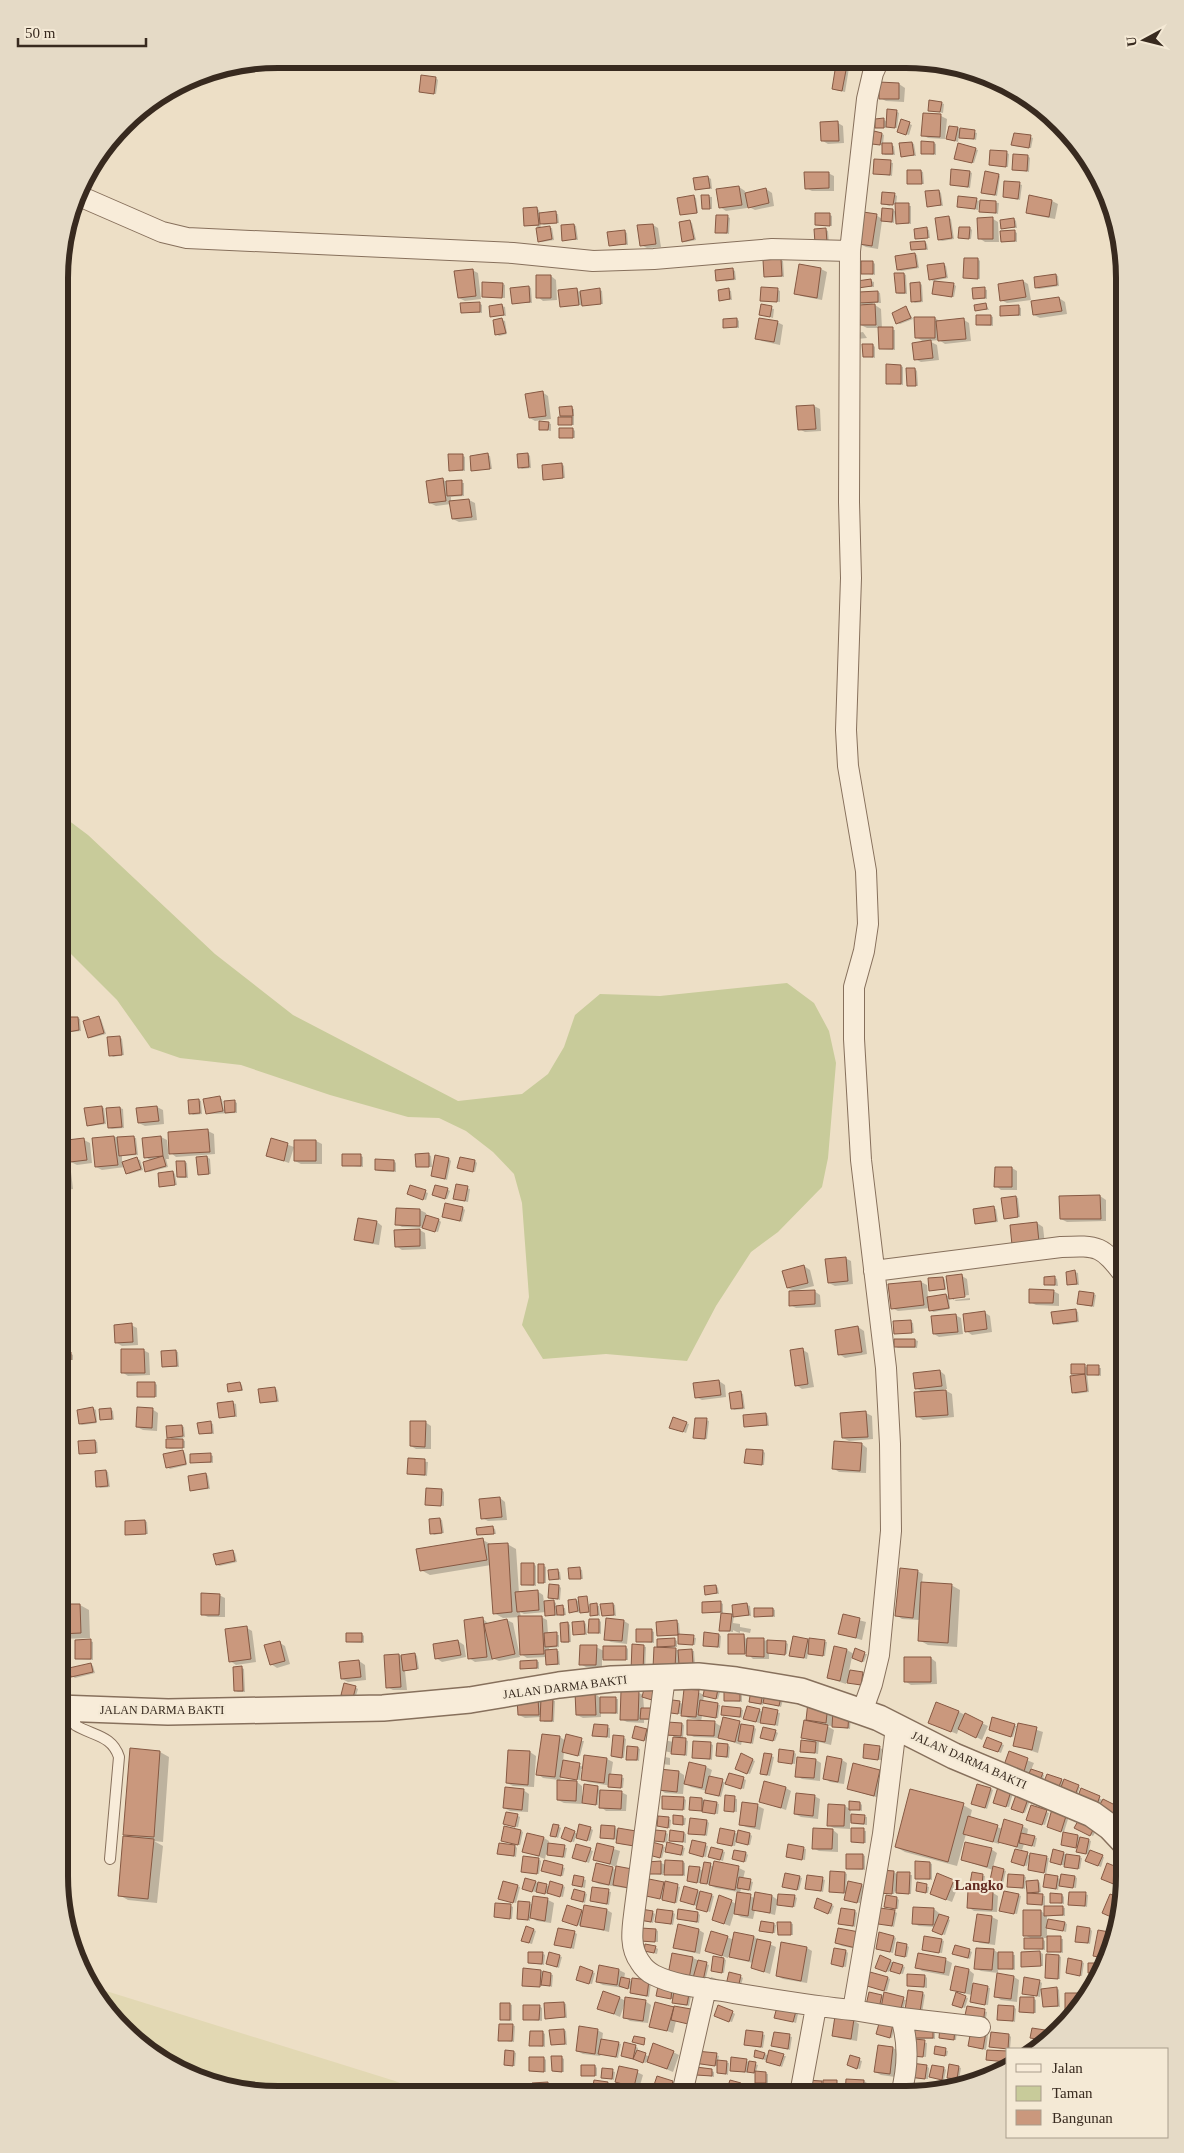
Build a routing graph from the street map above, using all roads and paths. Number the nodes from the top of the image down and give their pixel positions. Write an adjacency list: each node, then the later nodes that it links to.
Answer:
1 (875, 68): 3 (street)
2 (83, 198): 3 (street)
3 (850, 251): 5 (street)
4 (1116, 1265): 5 (street)
5 (874, 1272): 9 (street)
6 (665, 1677): 7 (street, JALAN DARMA BAKTI); 9 (street, JALAN DARMA BAKTI); 13 (street)
7 (68, 1709)
8 (68, 1711): 12 (lane)
9 (862, 1712): 10 (street, JALAN DARMA BAKTI)
10 (896, 1727): 11 (street, JALAN DARMA BAKTI); 15 (street)
11 (1116, 1833)
12 (110, 1859)
13 (706, 1988): 14 (street); 18 (street)
14 (816, 2007): 15 (street); 19 (street)
15 (853, 2010): 16 (street)
16 (901, 2018): 17 (street); 20 (street)
17 (980, 2027)
18 (684, 2086)
19 (801, 2086)
20 (903, 2086)

